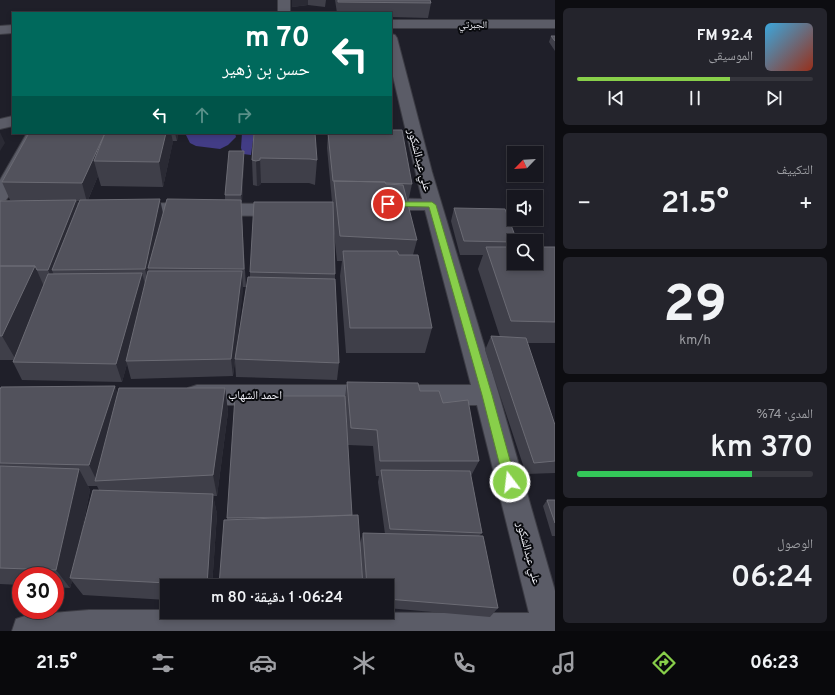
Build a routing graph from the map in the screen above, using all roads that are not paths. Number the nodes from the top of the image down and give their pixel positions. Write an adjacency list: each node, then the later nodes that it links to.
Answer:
1 (284, 0): 2 (street)
2 (284, 12)
3 (392, 24): 4 (street, الجبرتي)
4 (555, 24)
5 (12, 29): 6 (street)
6 (0, 30)
7 (392, 48): 8 (street, علي عبدالشكور)
8 (397, 96): 14 (street, علي عبدالشكور)
9 (12, 121): 10 (street)
10 (0, 124)
11 (34, 134): 12 (street)
12 (0, 196)
13 (361, 204): 14 (street)
14 (432, 205): 18 (street, علي عبدالشكور)
15 (118, 209): 16 (street)
16 (299, 210)
17 (176, 395): 18 (street, احمد الشهاب)
18 (487, 395): 19 (street, علي عبدالشكور)
19 (552, 627): 21 (street)
20 (89, 629): 21 (street); 22 (street)
21 (502, 630)
22 (28, 631)

